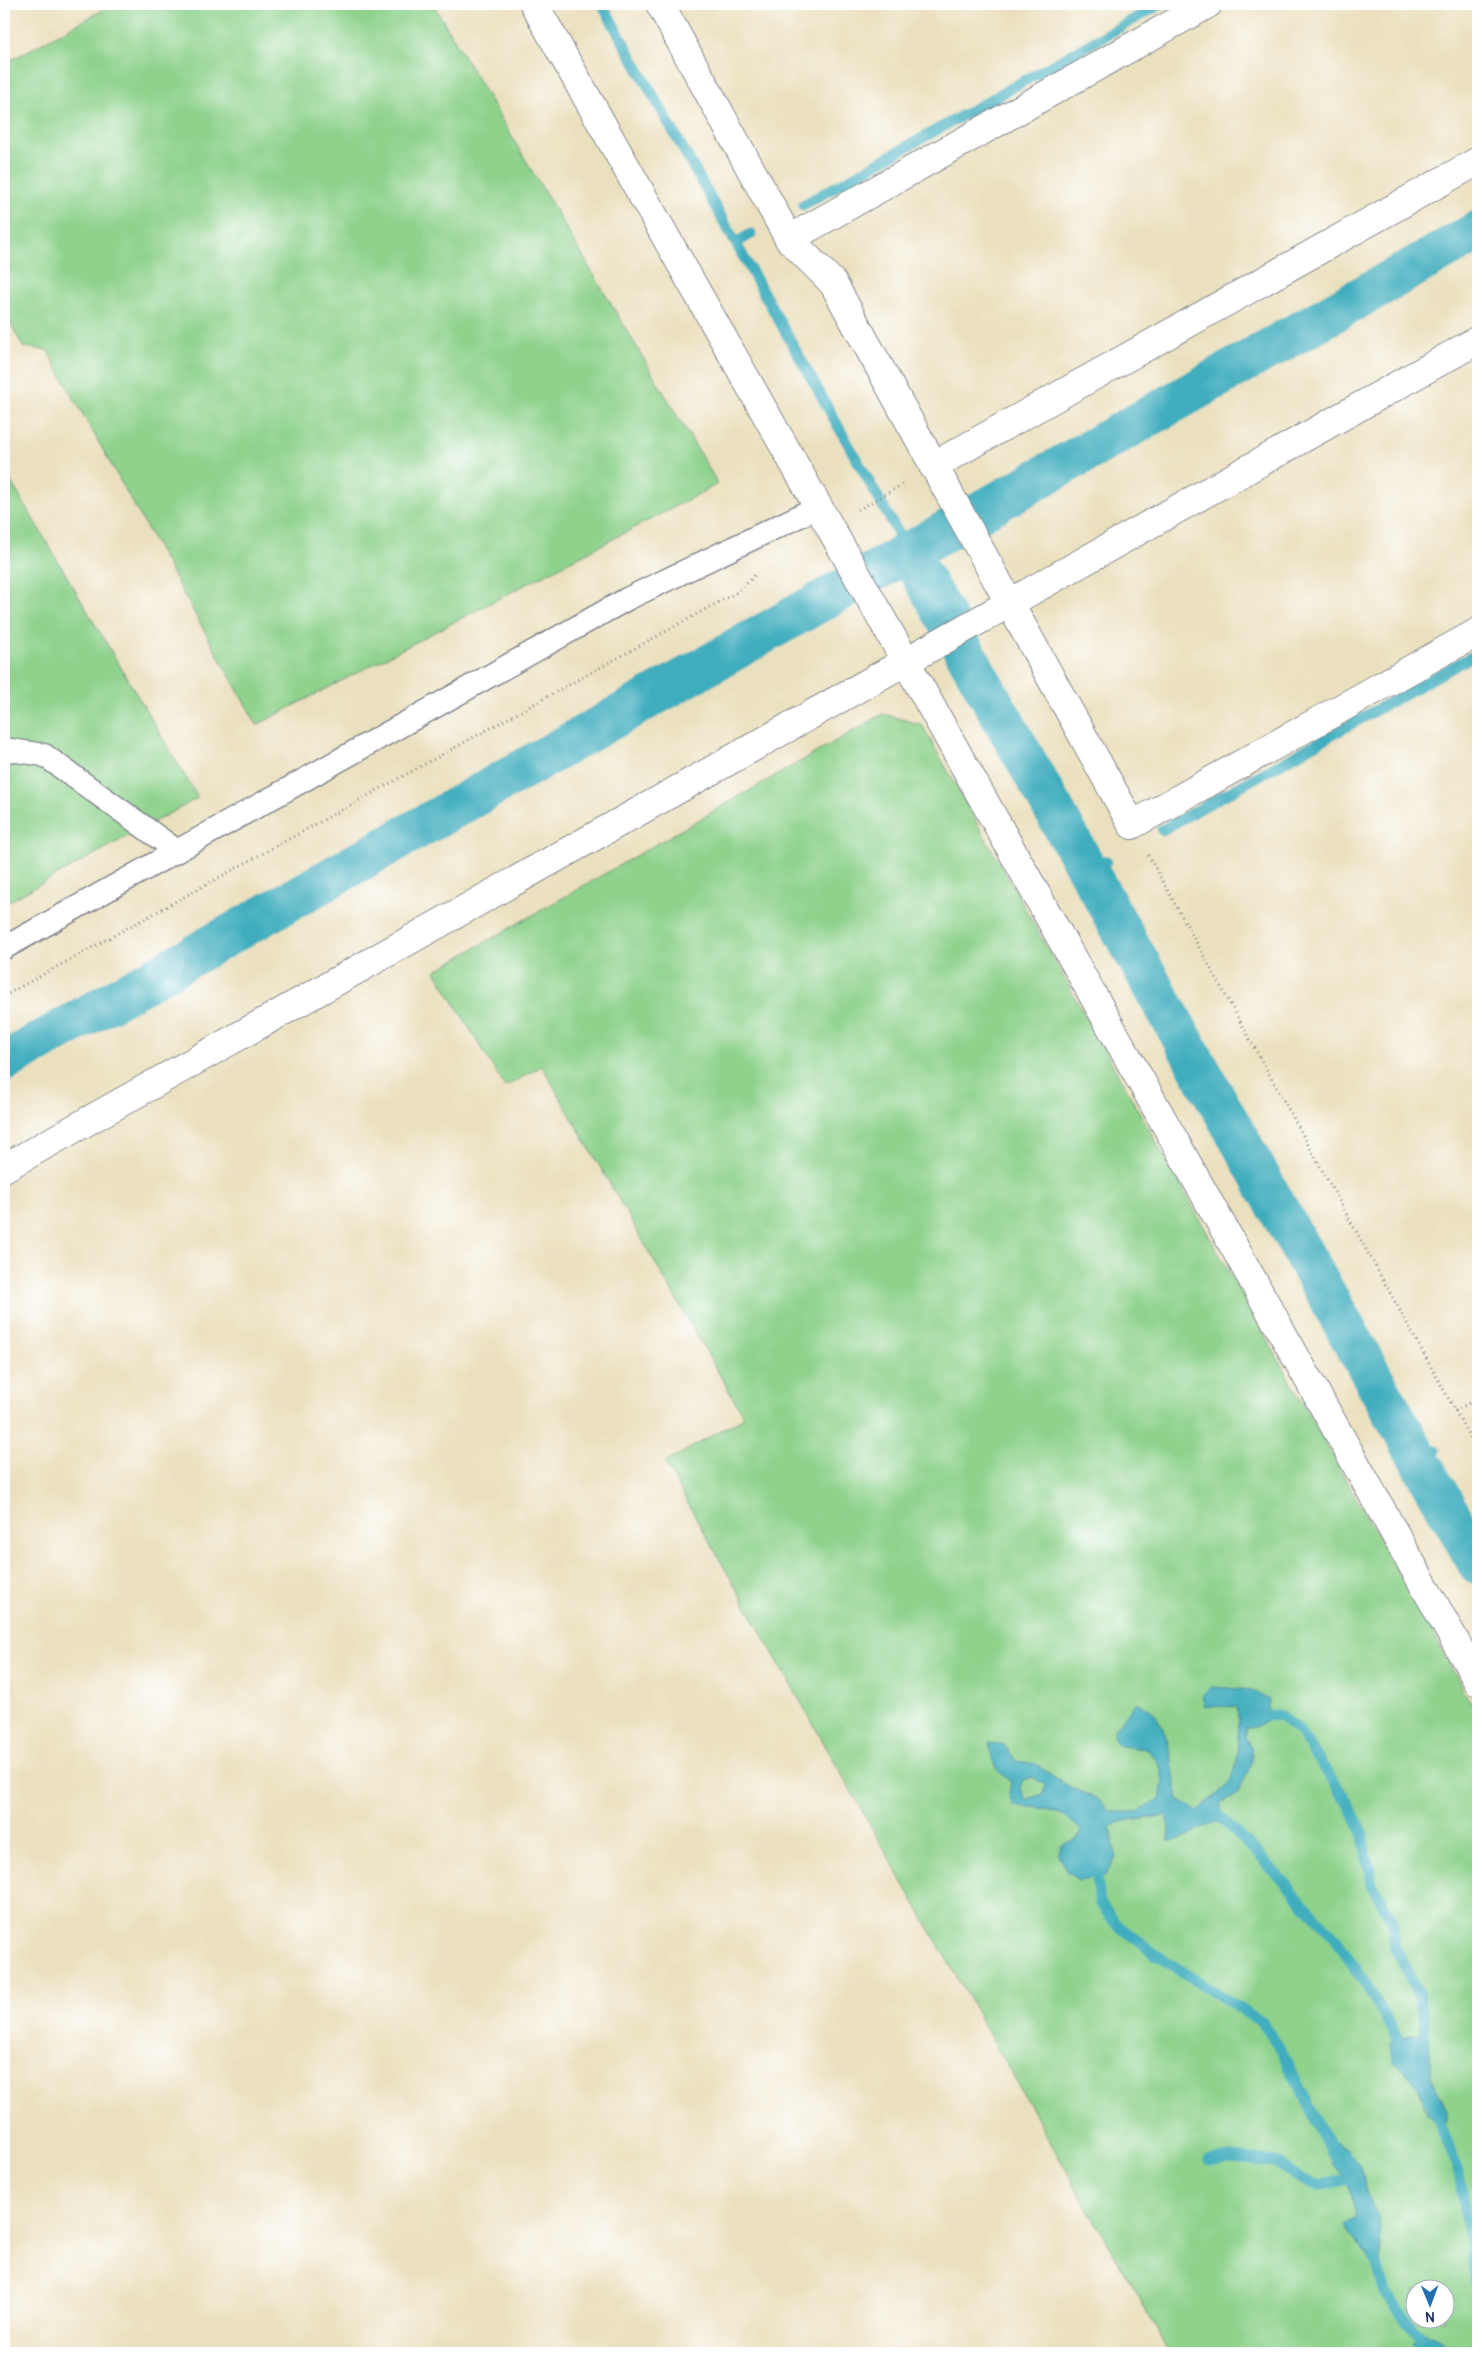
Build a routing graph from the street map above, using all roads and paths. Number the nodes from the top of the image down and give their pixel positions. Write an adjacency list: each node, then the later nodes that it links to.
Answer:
1 (534, 4): 10 (street)
2 (660, 4): 5 (street)
3 (1208, 4): 5 (street)
4 (1478, 161): 7 (street)
5 (789, 239): 7 (street)
6 (1478, 340): 12 (street)
7 (933, 466): 12 (street)
8 (903, 484): 9 (path)
9 (866, 506)
10 (818, 507): 14 (street); 17 (lane)
11 (758, 572): 19 (path)
12 (1002, 609): 14 (street); 16 (street)
13 (1478, 632): 16 (street)
14 (916, 654): 20 (street); 24 (street)
15 (4, 749): 17 (lane)
16 (1132, 825): 22 (path)
17 (177, 851): 18 (lane)
18 (4, 948)
19 (4, 996)
20 (4, 1168)
21 (1478, 1398): 22 (path)
22 (1455, 1411): 23 (path)
23 (1478, 1452)
24 (1478, 1682)

